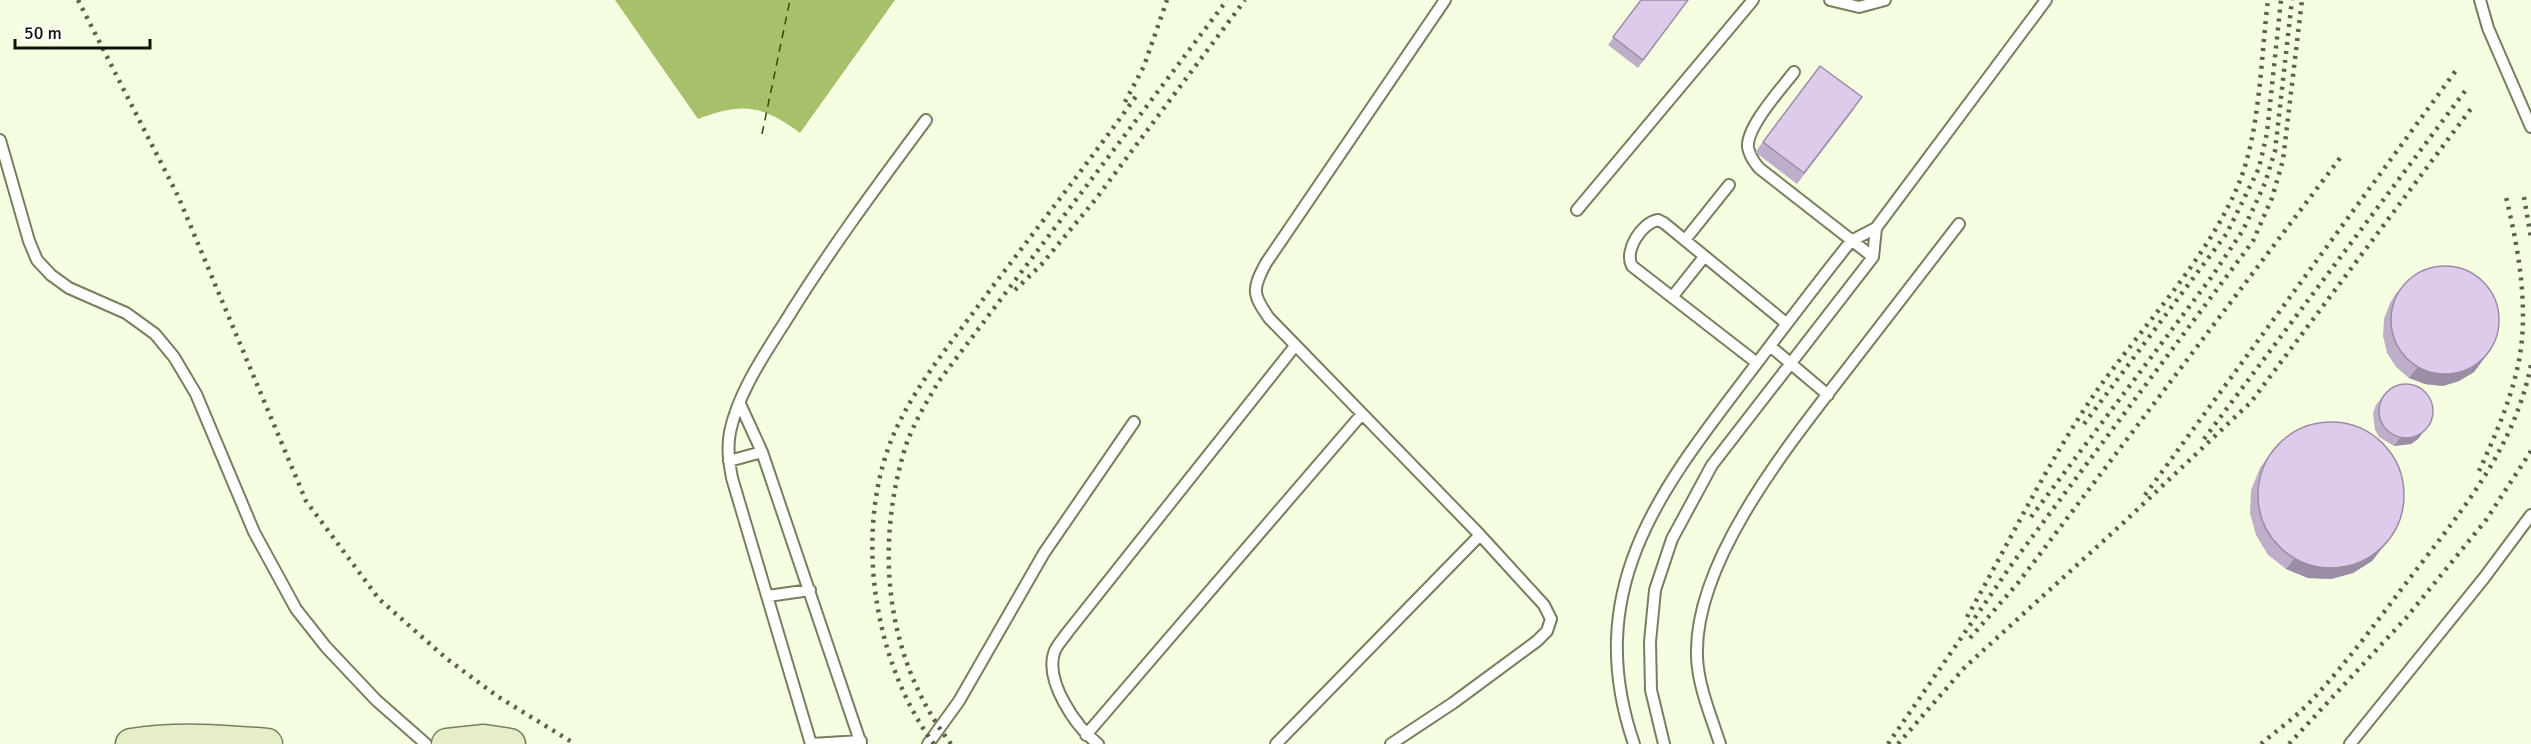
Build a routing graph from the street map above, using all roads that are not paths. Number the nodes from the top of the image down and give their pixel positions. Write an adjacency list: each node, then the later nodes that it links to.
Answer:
1 (1445, 0): 21 (lane)
2 (1753, 0): 12 (lane)
3 (1830, 0): 4 (lane)
4 (1885, 0)
5 (2046, 0): 14 (lane)
6 (2480, 0): 9 (lane)
7 (1794, 72): 16 (lane)
8 (926, 120): 26 (lane)
9 (2531, 127)
10 (0, 140): 39 (lane)
11 (1729, 185): 15 (lane)
12 (1577, 210)
13 (1959, 224): 25 (lane)
14 (1876, 228): 16 (lane); 18 (lane)
15 (1685, 240): 17 (lane); 19 (lane)
16 (1851, 241): 18 (lane); 20 (lane)
17 (1704, 257): 19 (lane); 20 (lane)
18 (1873, 257): 24 (lane)
19 (1672, 296): 23 (lane)
20 (1786, 323): 22 (lane)
21 (1295, 346): 27 (lane); 35 (lane)
22 (1770, 346): 23 (lane); 24 (lane)
23 (1757, 363): 47 (lane)
24 (1791, 363): 25 (lane); 48 (lane)
25 (1828, 395): 49 (lane)
26 (740, 404): 29 (lane); 30 (lane)
27 (1362, 414): 32 (lane); 35 (lane)
28 (1134, 422): 43 (lane)
29 (762, 452): 30 (lane); 33 (lane)
30 (729, 461): 34 (lane)
31 (2531, 515): 50 (lane)
32 (1480, 536): 45 (lane); 46 (lane)
33 (810, 590): 34 (lane); 36 (lane)
34 (768, 596): 42 (lane)
35 (1086, 735): 44 (lane)
36 (861, 743): 42 (lane)
37 (131, 744): 38 (main road)
38 (267, 744)
39 (426, 744)
40 (447, 744): 41 (main road)
41 (510, 744)
42 (811, 744)
43 (928, 744)
44 (1098, 744)
45 (1276, 744)
46 (1391, 744)
47 (1634, 744)
48 (1665, 744)
49 (1720, 744)
50 (2350, 744)

